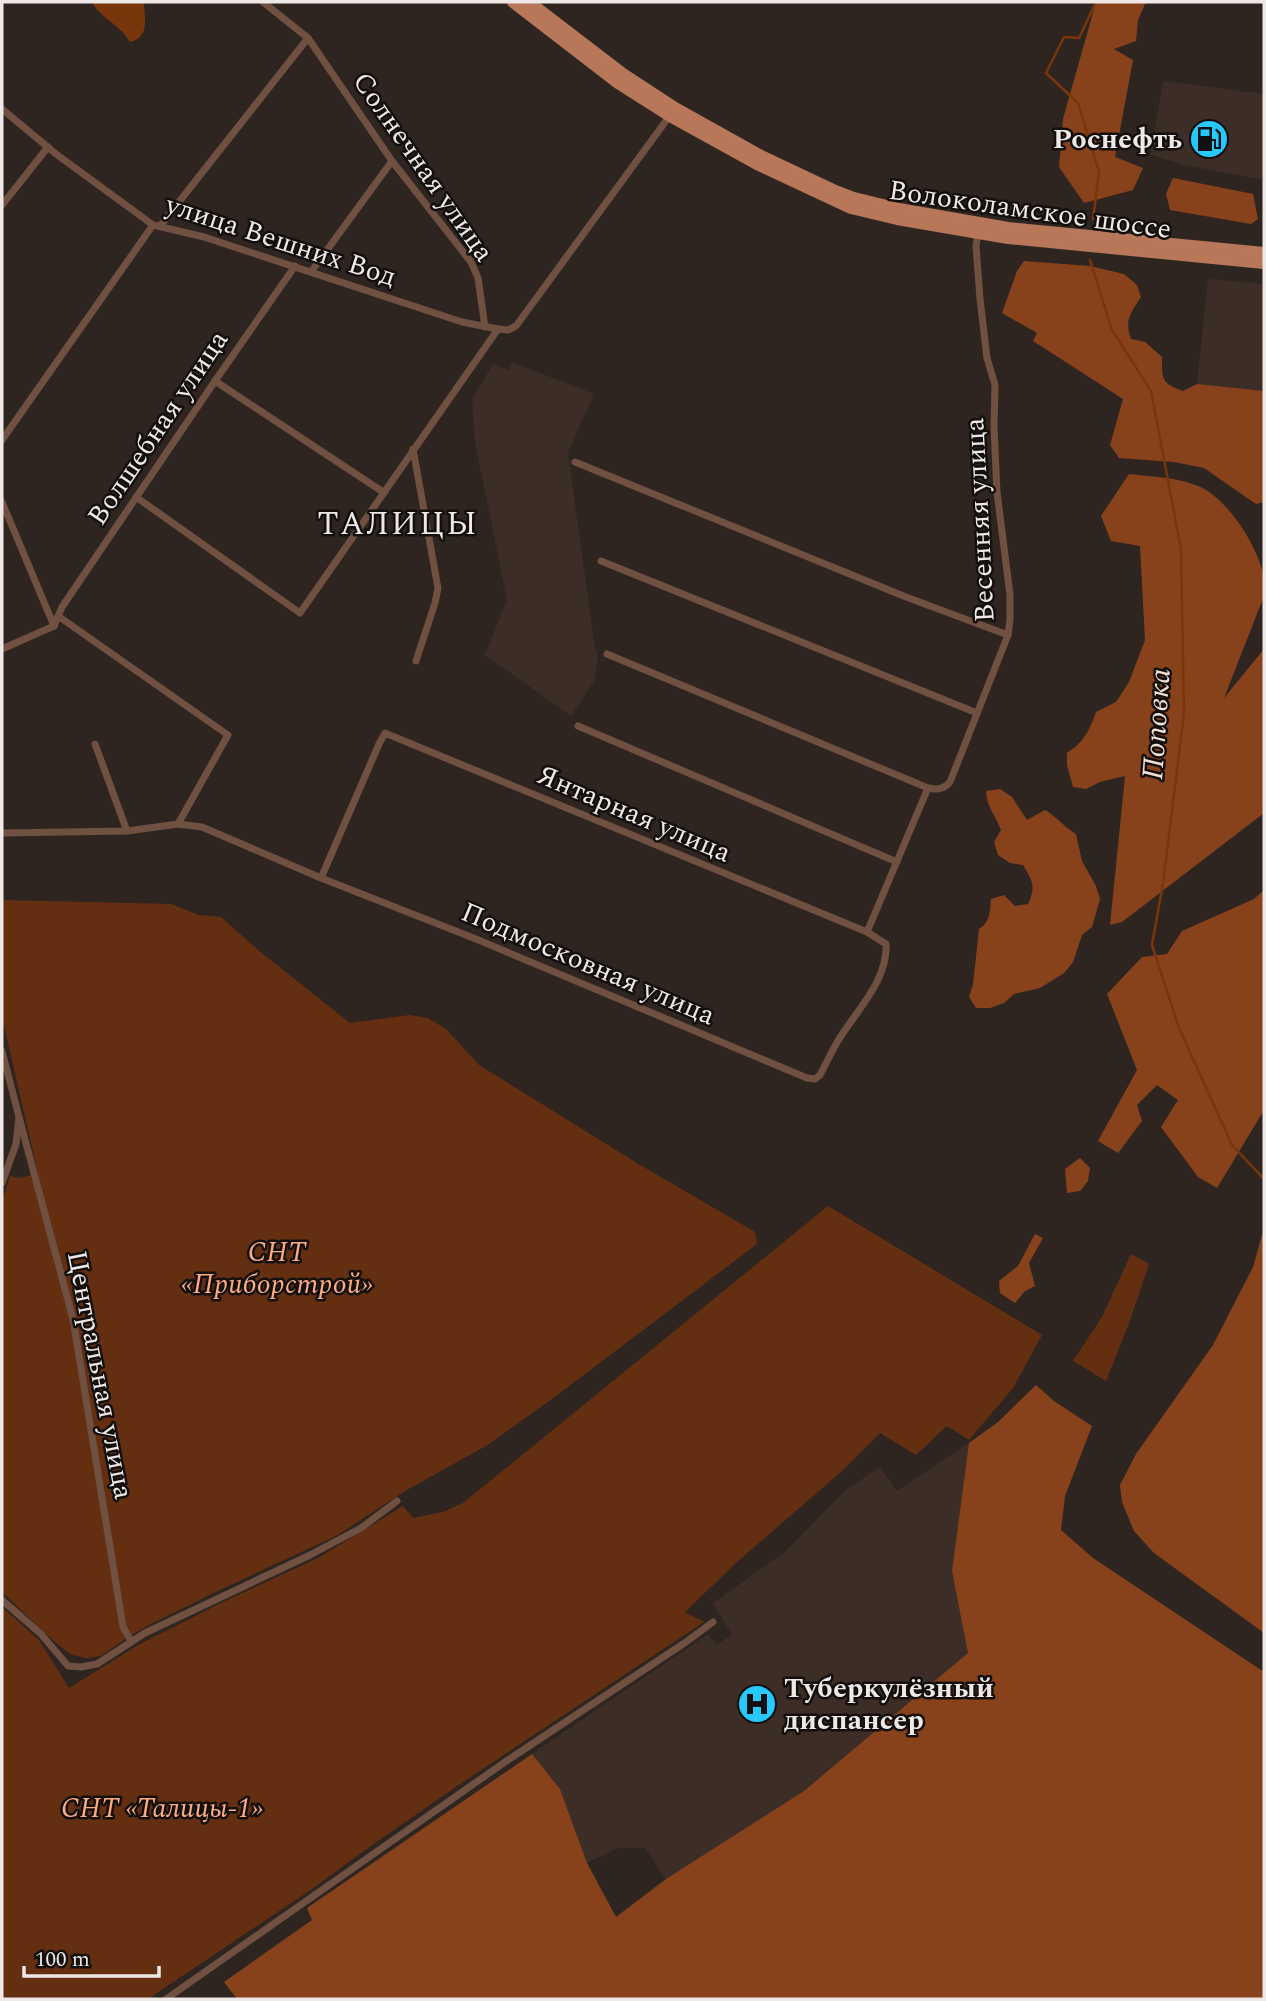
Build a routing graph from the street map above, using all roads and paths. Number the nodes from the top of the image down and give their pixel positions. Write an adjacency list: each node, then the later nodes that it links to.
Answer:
1 (263, 2): 4 (street, Солнечная улица)
2 (513, 2): 6 (main road, Волоколамское шоссе)
3 (529, 2): 6 (main road, Волоколамское шоссе)
4 (307, 38): 8 (street, Солнечная улица); 10 (street)
5 (2, 109): 7 (street, улица Вешних Вод)
6 (673, 112): 11 (main road, Волоколамское шоссе); 12 (main road, Волоколамское шоссе); 17 (street, улица Вешних Вод)
7 (48, 147): 9 (street); 10 (street, улица Вешних Вод)
8 (392, 161): 15 (street); 16 (street, Солнечная улица)
9 (2, 205)
10 (157, 226): 14 (street, улица Вешних Вод); 19 (street)
11 (978, 233): 13 (main road, Волоколамское шоссе); 28 (street, Весенняя улица)
12 (1264, 253)
13 (1264, 263)
14 (295, 266): 15 (street, улица Вешних Вод); 18 (street, Волшебная улица)
15 (311, 272): 16 (street, улица Вешних Вод)
16 (485, 327): 17 (street, улица Вешних Вод)
17 (498, 329): 20 (street)
18 (215, 381): 22 (street); 23 (street, Волшебная улица)
19 (2, 440)
20 (414, 449): 22 (street); 31 (street)
21 (575, 462): 28 (street)
22 (383, 492): 23 (street)
23 (136, 497): 26 (street, Волшебная улица)
24 (2, 502): 27 (street)
25 (600, 561): 32 (street)
26 (58, 616): 27 (street, Волшебная улица); 36 (street)
27 (54, 626): 29 (street)
28 (1007, 635): 32 (street, Весенняя улица)
29 (2, 649)
30 (607, 654): 35 (street)
31 (416, 661)
32 (977, 713): 35 (street, Весенняя улица)
33 (579, 726): 39 (street)
34 (95, 744): 37 (street)
35 (928, 788): 39 (street)
36 (178, 824): 37 (street); 40 (street, Подмосковная улица)
37 (127, 831): 38 (street)
38 (2, 833)
39 (897, 862): 41 (street)
40 (321, 878): 41 (street, Янтарная улица); 41 (street, Подмосковная улица)
41 (867, 932)
42 (2, 1051): 43 (street, Центральная улица)
43 (19, 1117): 44 (street); 48 (street, Центральная улица)
44 (2, 1184)
45 (397, 1501): 48 (street)
46 (2, 1600): 48 (street)
47 (713, 1622): 49 (street)
48 (131, 1641)
49 (166, 1999)

